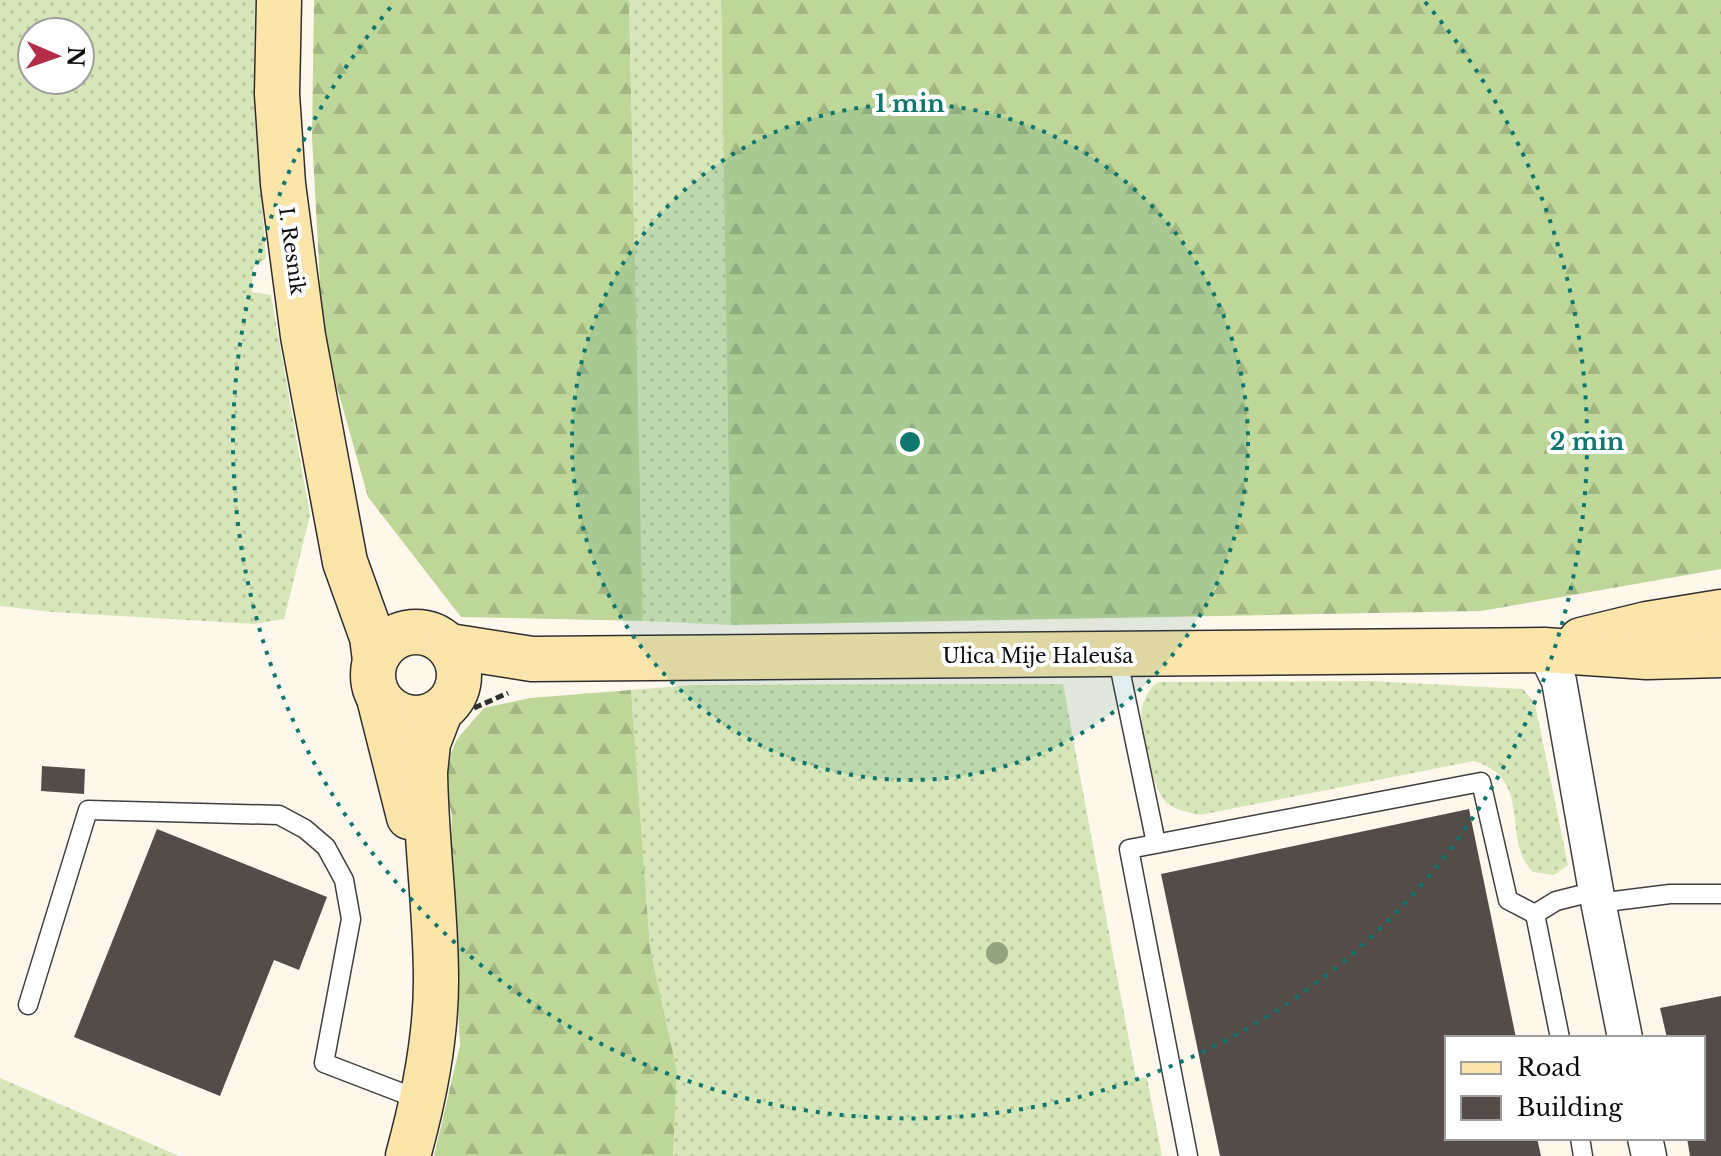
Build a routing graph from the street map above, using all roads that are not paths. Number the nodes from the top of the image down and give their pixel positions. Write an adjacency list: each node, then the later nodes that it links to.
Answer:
1 (279, 0): 2 (main road, I. Resnik)
2 (333, 500): 4 (main road, I. Resnik); 9 (main road, I. Resnik)
3 (1721, 612): 5 (main road, Ulica Mije Haleuša)
4 (432, 638): 8 (main road, Ulica Mije Haleuša); 9 (main road); 10 (main road)
5 (1544, 650): 6 (main road, Ulica Mije Haleuša); 7 (main road, Ulica Mije Haleuša); 14 (street)
6 (1117, 655): 8 (main road, Ulica Mije Haleuša); 11 (lane)
7 (1721, 655)
8 (532, 659): 10 (main road, Ulica Mije Haleuša)
9 (377, 679): 10 (main road); 12 (main road, I. Resnik)
10 (445, 706): 12 (main road)
11 (1156, 843): 15 (lane); 21 (lane)
12 (429, 880): 19 (main road)
13 (1721, 894): 14 (lane)
14 (1597, 897): 15 (lane); 18 (street)
15 (1535, 914): 17 (lane)
16 (28, 1005): 19 (lane)
17 (1560, 1036)
18 (1625, 1036)
19 (423, 1101): 20 (main road)
20 (408, 1156)
21 (1188, 1156)

